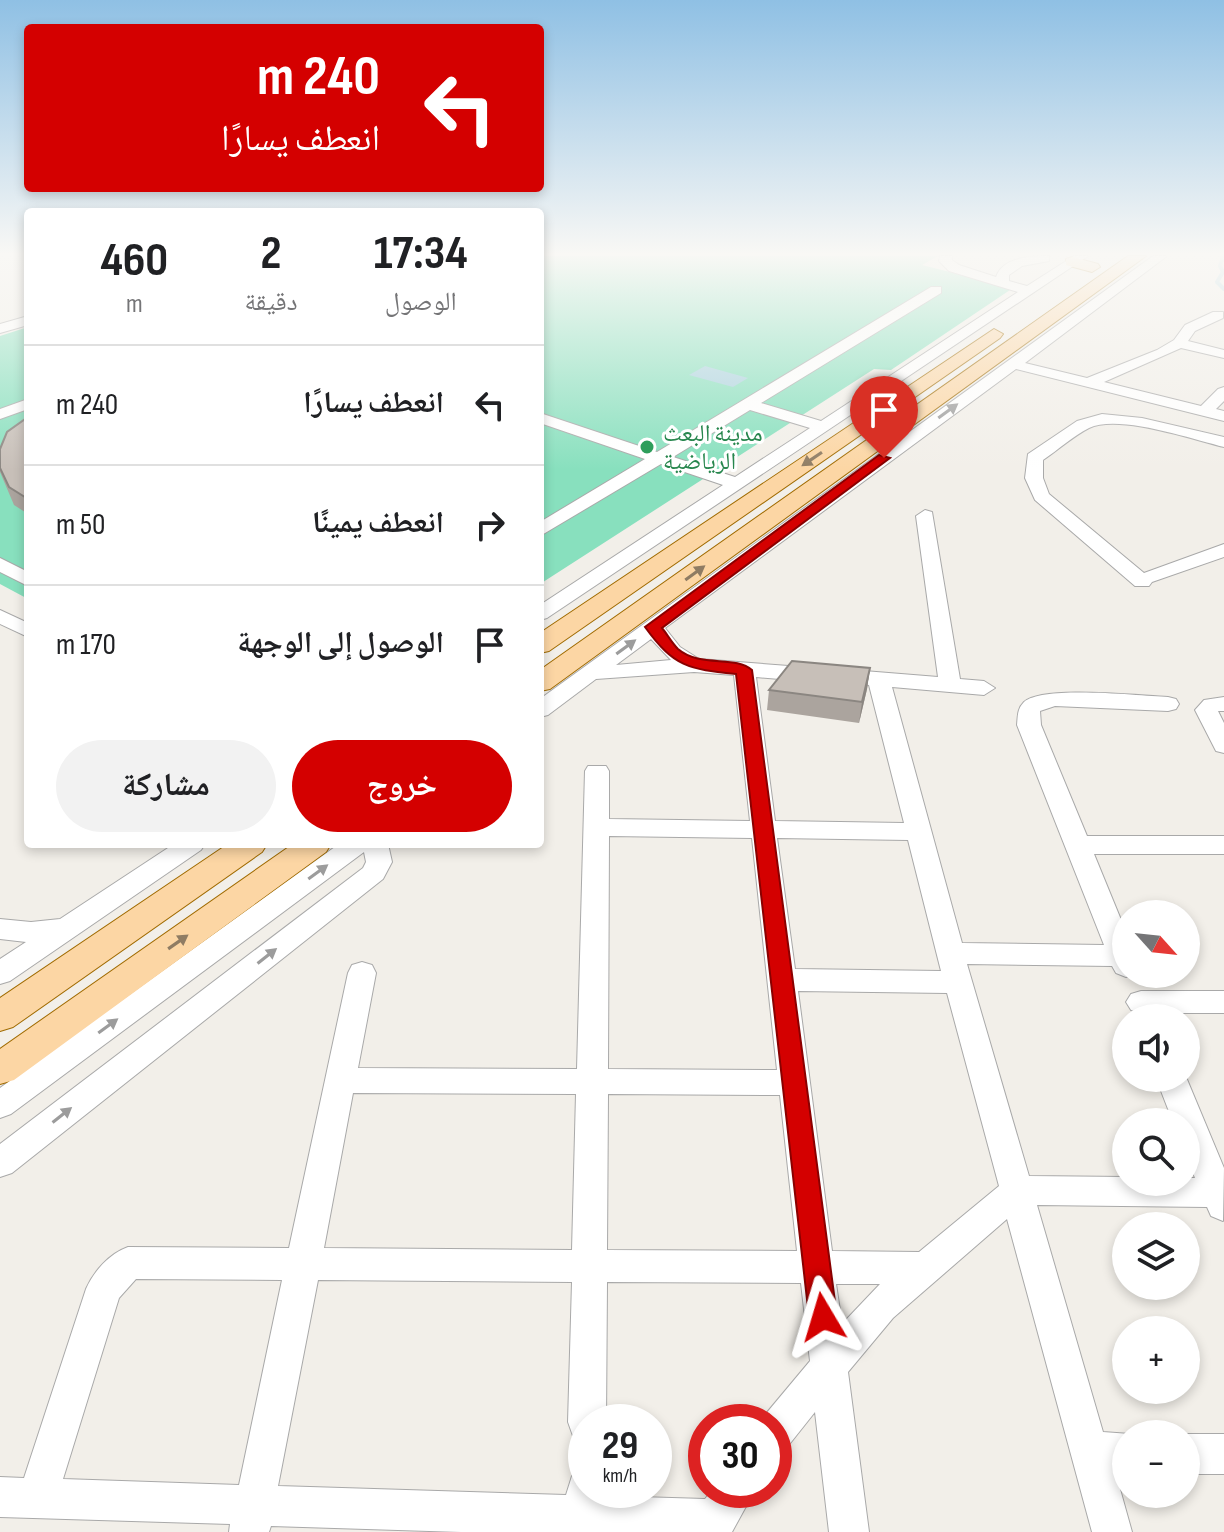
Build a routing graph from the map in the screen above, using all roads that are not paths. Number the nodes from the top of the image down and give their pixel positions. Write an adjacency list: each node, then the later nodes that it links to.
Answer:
1 (874, 327): 12 (street)
2 (973, 327): 18 (street)
3 (992, 327): 32 (main road, one-way to 32)
4 (1038, 327): 37 (main road, one-way to 4)
5 (1062, 327): 9 (street)
6 (1191, 327): 7 (street)
7 (1179, 343): 8 (street); 10 (street)
8 (1224, 354)
9 (1012, 364): 10 (street); 30 (street, one-way to 9)
10 (1087, 383): 14 (street)
11 (1224, 392): 14 (street)
12 (747, 404): 18 (street); 20 (street)
13 (24, 405): 15 (street)
14 (1204, 412): 16 (street)
15 (0, 414)
16 (1224, 416)
17 (544, 419): 20 (street)
18 (823, 427): 21 (street)
19 (1224, 442): 24 (street)
20 (660, 457): 21 (street); 23 (street)
21 (737, 484): 28 (street)
22 (925, 516): 38 (street)
23 (544, 528)
24 (1224, 550)
25 (0, 564): 26 (street)
26 (24, 578): 27 (street)
27 (0, 585)
28 (544, 611)
29 (0, 616): 31 (street)
30 (653, 627): 33 (street); 35 (street, one-way to 30)
31 (24, 629)
32 (544, 642)
33 (694, 665): 34 (street); 35 (street)
34 (744, 670): 36 (street); 46 (street)
35 (590, 673): 41 (street)
36 (854, 678): 38 (street); 47 (street)
37 (544, 680)
38 (950, 685): 39 (street)
39 (984, 688)
40 (1168, 704): 48 (street)
41 (544, 707)
42 (1215, 709): 43 (street)
43 (1224, 746)
44 (597, 771): 45 (street)
45 (596, 827): 46 (street); 68 (street)
46 (763, 830): 47 (street); 62 (street)
47 (921, 832): 59 (street)
48 (1077, 845): 49 (street); 57 (street)
49 (1224, 845)
50 (186, 848): 56 (street)
51 (245, 848): 65 (main road)
52 (309, 848): 66 (main road, one-way to 52)
53 (352, 848): 71 (street, one-way to 53)
54 (376, 848): 72 (street, one-way to 54)
55 (0, 929): 56 (street)
56 (66, 929): 60 (street)
57 (1112, 931)
58 (1112, 965): 59 (street)
59 (956, 968): 62 (street); 73 (street)
60 (0, 973)
61 (362, 973): 67 (street)
62 (782, 980): 69 (street)
63 (1224, 1002): 64 (street)
64 (1200, 1004)
65 (0, 1017)
66 (0, 1069)
67 (341, 1080): 68 (street); 75 (street)
68 (593, 1081): 69 (street); 76 (street)
69 (794, 1083): 77 (street)
70 (1177, 1092): 74 (street)
71 (0, 1105)
72 (0, 1163)
73 (1018, 1190): 74 (street); 78 (street); 82 (street)
74 (1222, 1198)
75 (304, 1263): 76 (street); 85 (street); 88 (street)
76 (589, 1265): 77 (street); 80 (street)
77 (817, 1267): 78 (street); 79 (street)
78 (923, 1268): 79 (street)
79 (829, 1367): 81 (street); 89 (street)
80 (587, 1404)
81 (792, 1411)
82 (1108, 1452): 90 (street)
83 (1200, 1454): 84 (street)
84 (1224, 1454)
85 (18, 1498): 88 (street)
86 (586, 1512): 87 (street); 88 (street)
87 (719, 1514)
88 (252, 1518)
89 (849, 1532)
90 (1112, 1532)

